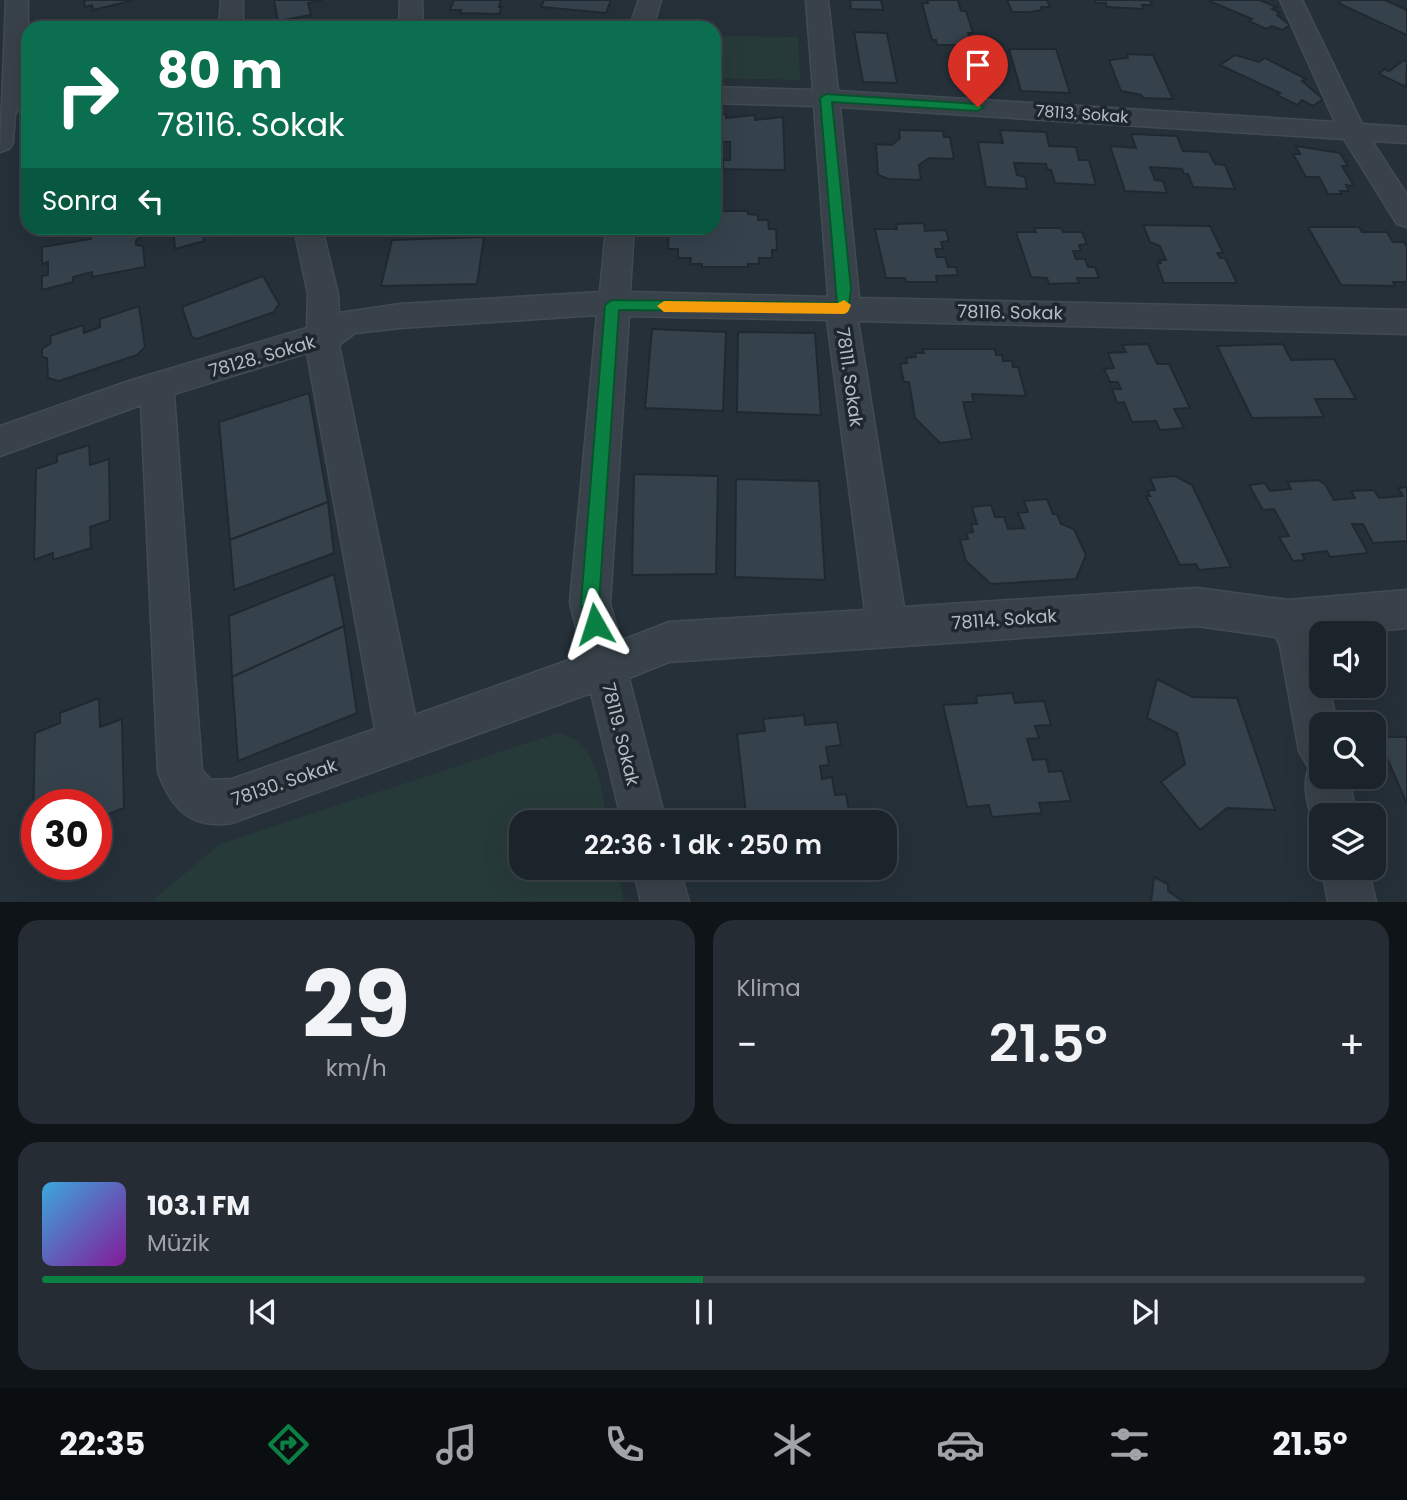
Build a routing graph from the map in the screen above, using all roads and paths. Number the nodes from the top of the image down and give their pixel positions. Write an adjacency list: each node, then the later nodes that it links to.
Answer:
1 (17, 0): 12 (street)
2 (232, 0): 7 (street)
3 (411, 0): 8 (street)
4 (650, 0): 9 (street)
5 (817, 0): 11 (street, 78111. Sokak)
6 (1291, 0): 13 (street)
7 (231, 21)
8 (411, 21)
9 (643, 21)
10 (721, 95): 11 (street, 78113. Sokak)
11 (826, 98): 13 (street, 78113. Sokak); 20 (street, 78111. Sokak)
12 (13, 103): 15 (street)
13 (1352, 131): 14 (street, 78113. Sokak); 16 (street)
14 (1407, 135)
15 (0, 144)
16 (1407, 217)
17 (310, 235): 22 (street)
18 (619, 235): 19 (street, 78119. Sokak)
19 (612, 305): 20 (street, 78116. Sokak); 22 (street, 78128. Sokak); 28 (street, 78119. Sokak)
20 (844, 308): 21 (street, 78116. Sokak); 27 (street, 78111. Sokak)
21 (1407, 322)
22 (325, 338): 23 (street, 78128. Sokak); 30 (street)
23 (157, 388): 24 (street, 78128. Sokak); 30 (street, 78130. Sokak)
24 (0, 441)
25 (1407, 609): 26 (street, 78114. Sokak)
26 (1289, 619): 27 (street, 78114. Sokak); 29 (street)
27 (887, 627): 28 (street, 78114. Sokak)
28 (604, 667): 30 (street, 78130. Sokak); 31 (street, 78119. Sokak)
29 (1313, 712)
30 (400, 741)
31 (641, 810)
32 (659, 880): 34 (street)
33 (1348, 880): 35 (street)
34 (665, 901)
35 (1352, 901)

